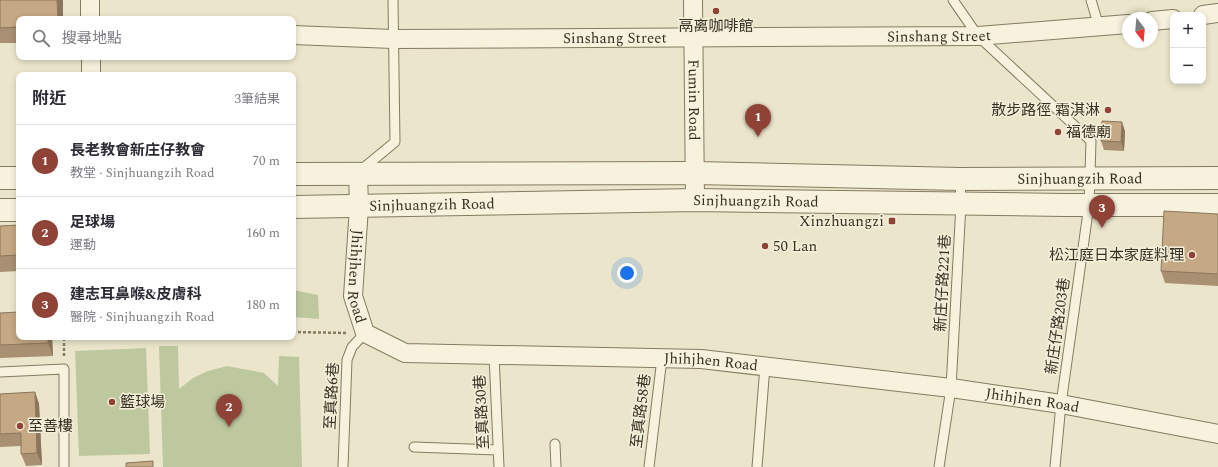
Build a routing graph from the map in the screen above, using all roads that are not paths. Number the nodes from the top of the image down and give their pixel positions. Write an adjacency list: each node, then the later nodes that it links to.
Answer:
1 (90, 0): 8 (street)
2 (393, 0): 16 (lane)
3 (693, 0): 15 (street, Fumin Road)
4 (953, 0): 14 (lane, 新庄仔路203巷)
5 (1091, 0): 12 (lane)
6 (1218, 13): 7 (street)
7 (1206, 15)
8 (90, 16)
9 (1170, 19): 10 (street)
10 (1158, 20)
11 (1122, 25): 12 (street, Sinshang Street)
12 (1099, 27): 14 (street, Sinshang Street)
13 (296, 35): 16 (street, Sinshang Street)
14 (978, 36): 15 (street, Sinshang Street); 26 (lane, 新庄仔路203巷)
15 (694, 37): 16 (street, Sinshang Street); 20 (street, Fumin Road)
16 (393, 39): 19 (lane)
17 (91, 60): 18 (street)
18 (91, 72)
19 (358, 173): 20 (street, Sinjhuangzih Road); 21 (street, Sinjhuangzih Road); 32 (street, Jhihjhen Road)
20 (696, 173): 25 (street, Sinjhuangzih Road); 27 (street, Fumin Road)
21 (296, 174)
22 (0, 178): 23 (street)
23 (16, 178)
24 (1218, 178): 26 (street, Sinjhuangzih Road)
25 (960, 179): 26 (street, Sinjhuangzih Road); 28 (lane, 新庄仔路221巷)
26 (1090, 179): 29 (lane, 新庄仔路203巷)
27 (695, 200): 28 (street, Sinjhuangzih Road); 32 (street, Sinjhuangzih Road)
28 (961, 204): 29 (street, Sinjhuangzih Road); 40 (lane, 新庄仔路221巷)
29 (1089, 205): 30 (street, Sinjhuangzih Road); 41 (lane, 新庄仔路203巷)
30 (1218, 205)
31 (296, 207): 32 (street, Sinjhuangzih Road)
32 (359, 207): 35 (street, Jhihjhen Road)
33 (0, 210): 34 (street)
34 (16, 210)
35 (365, 333): 36 (street, Jhihjhen Road); 47 (lane, 至真路6巷)
36 (494, 355): 37 (street, Jhihjhen Road); 45 (lane, 至真路30巷)
37 (662, 358): 38 (street, Jhihjhen Road); 50 (lane, 至真路58巷)
38 (764, 366): 40 (street, Jhihjhen Road); 51 (lane)
39 (0, 372): 46 (lane)
40 (951, 388): 41 (street, Jhihjhen Road); 52 (lane, 新庄仔路221巷)
41 (1061, 404): 42 (street, Jhihjhen Road); 53 (lane, 新庄仔路203巷)
42 (1218, 434)
43 (554, 444): 49 (lane)
44 (414, 447): 45 (lane)
45 (497, 450): 48 (lane, 至真路30巷)
46 (64, 467)
47 (343, 467)
48 (500, 467)
49 (556, 467)
50 (649, 467)
51 (757, 467)
52 (939, 467)
53 (1055, 467)

